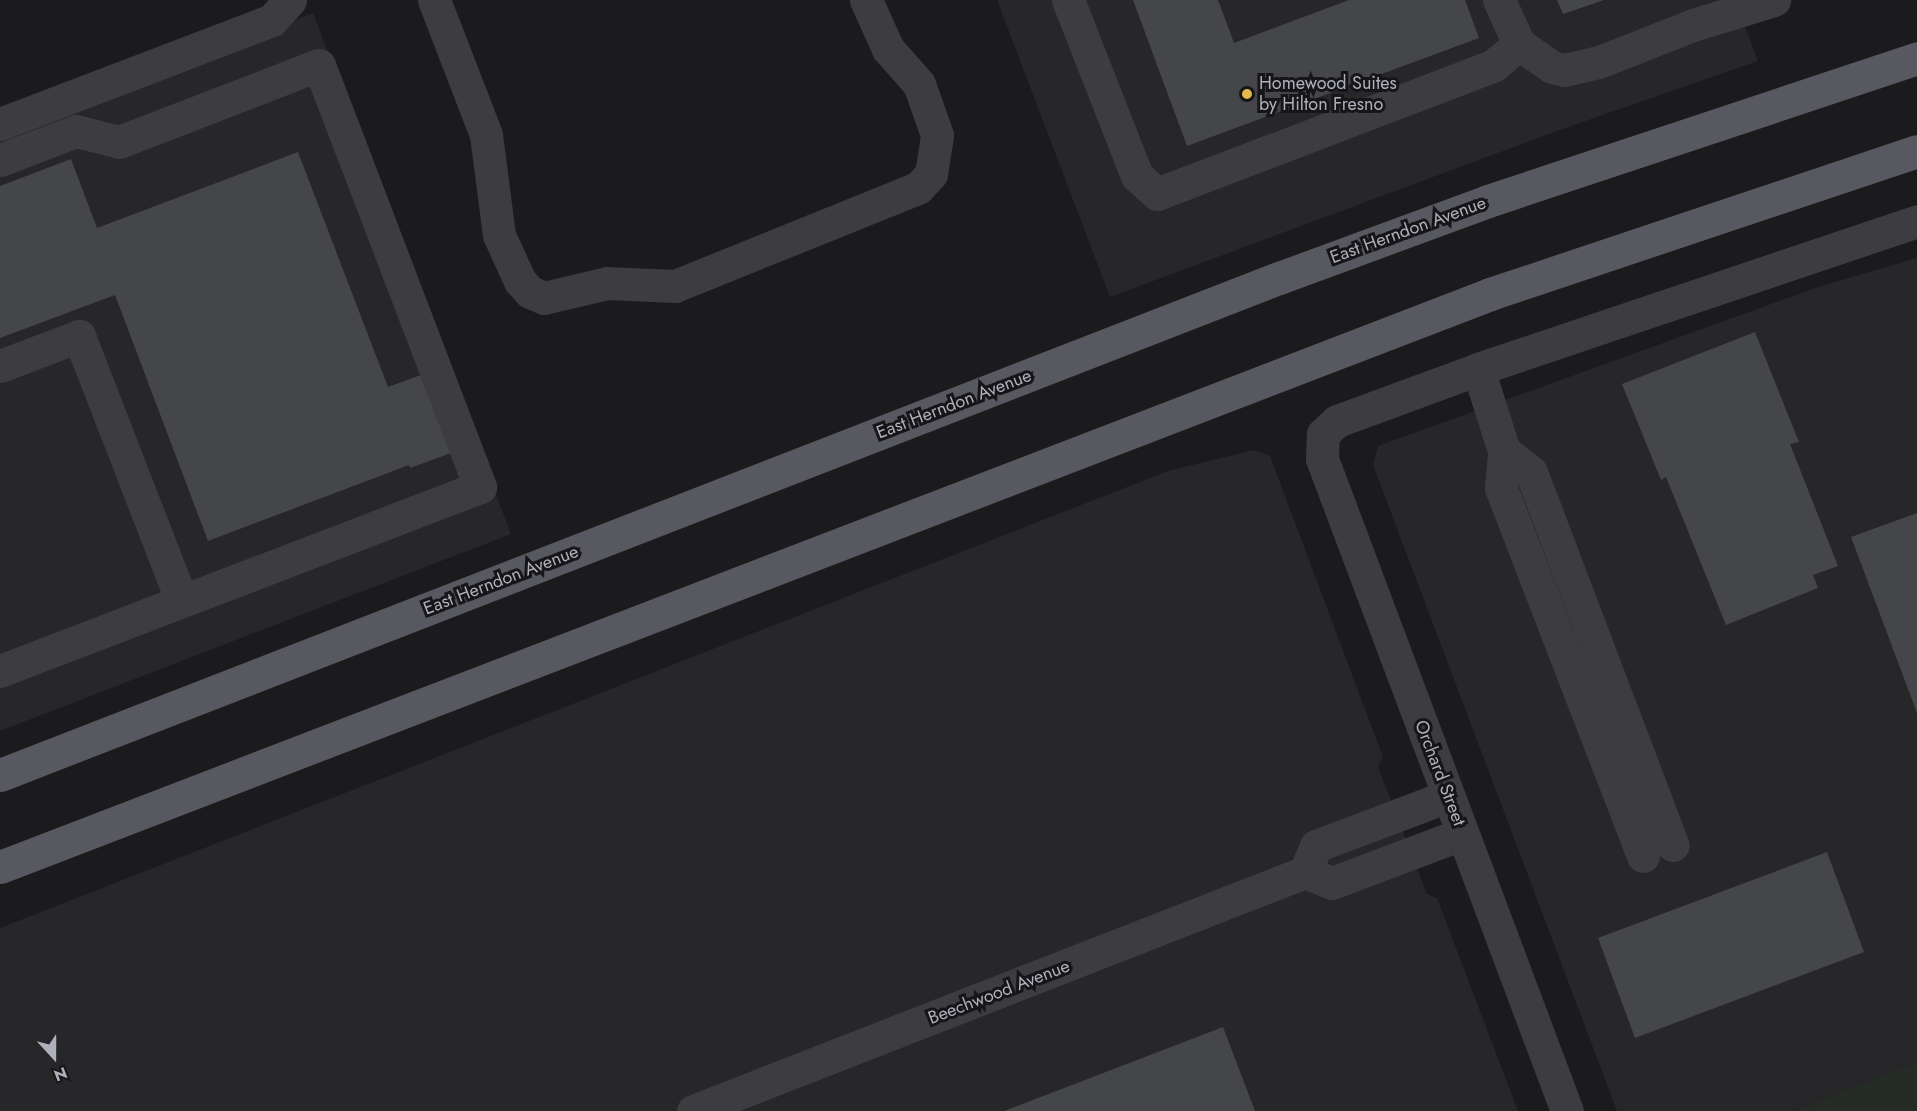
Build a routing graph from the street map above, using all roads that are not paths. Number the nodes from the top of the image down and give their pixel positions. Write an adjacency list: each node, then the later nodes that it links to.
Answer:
1 (290, 0): 10 (street)
2 (434, 0): 3 (street)
3 (866, 0)
4 (1068, 0): 8 (street)
5 (1499, 0): 8 (street)
6 (1774, 0): 7 (street)
7 (1689, 12): 8 (street)
8 (1519, 44)
9 (1917, 58): 19 (main road, East Herndon Avenue)
10 (0, 124)
11 (1917, 151): 24 (main road)
12 (0, 160): 17 (street)
13 (1917, 221): 15 (street)
14 (0, 366): 17 (street)
15 (1478, 369): 16 (street); 20 (street, Orchard Street)
16 (1504, 451): 22 (street); 23 (street)
17 (182, 602): 18 (street)
18 (0, 671)
19 (0, 775)
20 (1448, 796): 21 (street, Orchard Street); 25 (street)
21 (1462, 834): 25 (street); 27 (street, Orchard Street)
22 (1673, 845)
23 (1643, 856)
24 (0, 867)
25 (1305, 872): 26 (street, Beechwood Avenue)
26 (693, 1111)
27 (1567, 1111)

